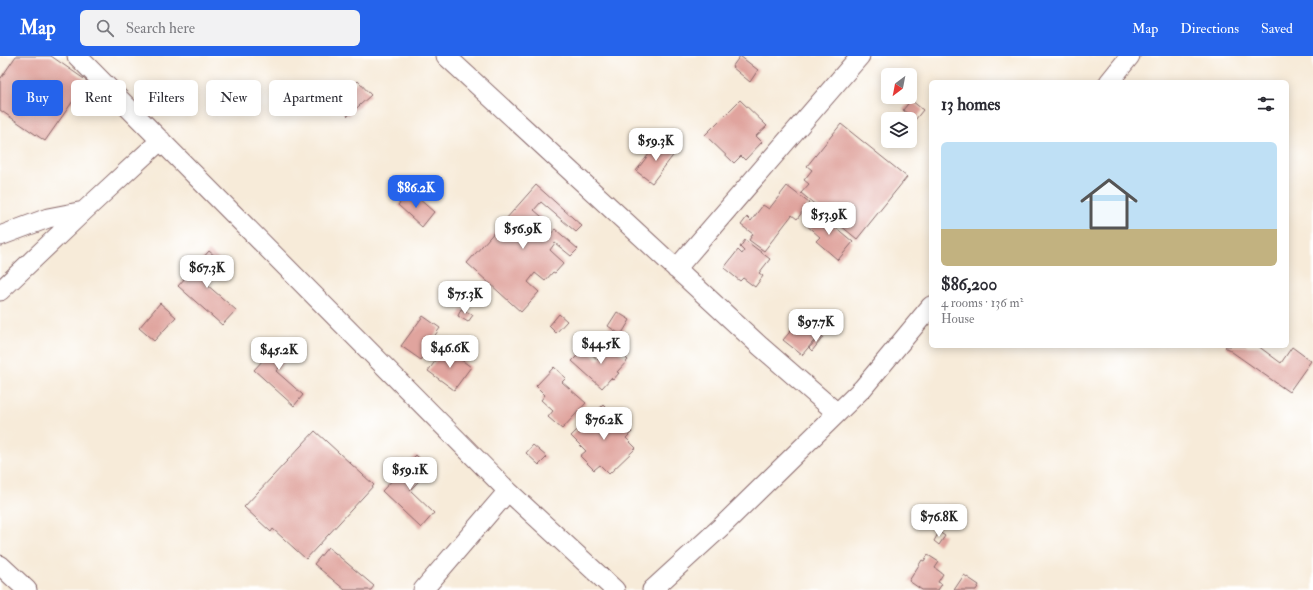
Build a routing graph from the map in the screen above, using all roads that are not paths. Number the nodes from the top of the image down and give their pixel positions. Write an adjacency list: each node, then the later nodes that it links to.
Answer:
1 (77, 56): 6 (street)
2 (446, 56): 9 (street)
3 (860, 56): 9 (street)
4 (1130, 56): 5 (street)
5 (1111, 80)
6 (161, 140): 7 (street); 13 (street)
7 (84, 210): 8 (street); 10 (street)
8 (0, 236)
9 (676, 268): 12 (street)
10 (0, 291)
11 (929, 308): 12 (street)
12 (837, 413): 18 (street)
13 (508, 491): 16 (street); 17 (street)
14 (0, 565): 15 (street)
15 (27, 590)
16 (423, 590)
17 (615, 590)
18 (652, 590)

